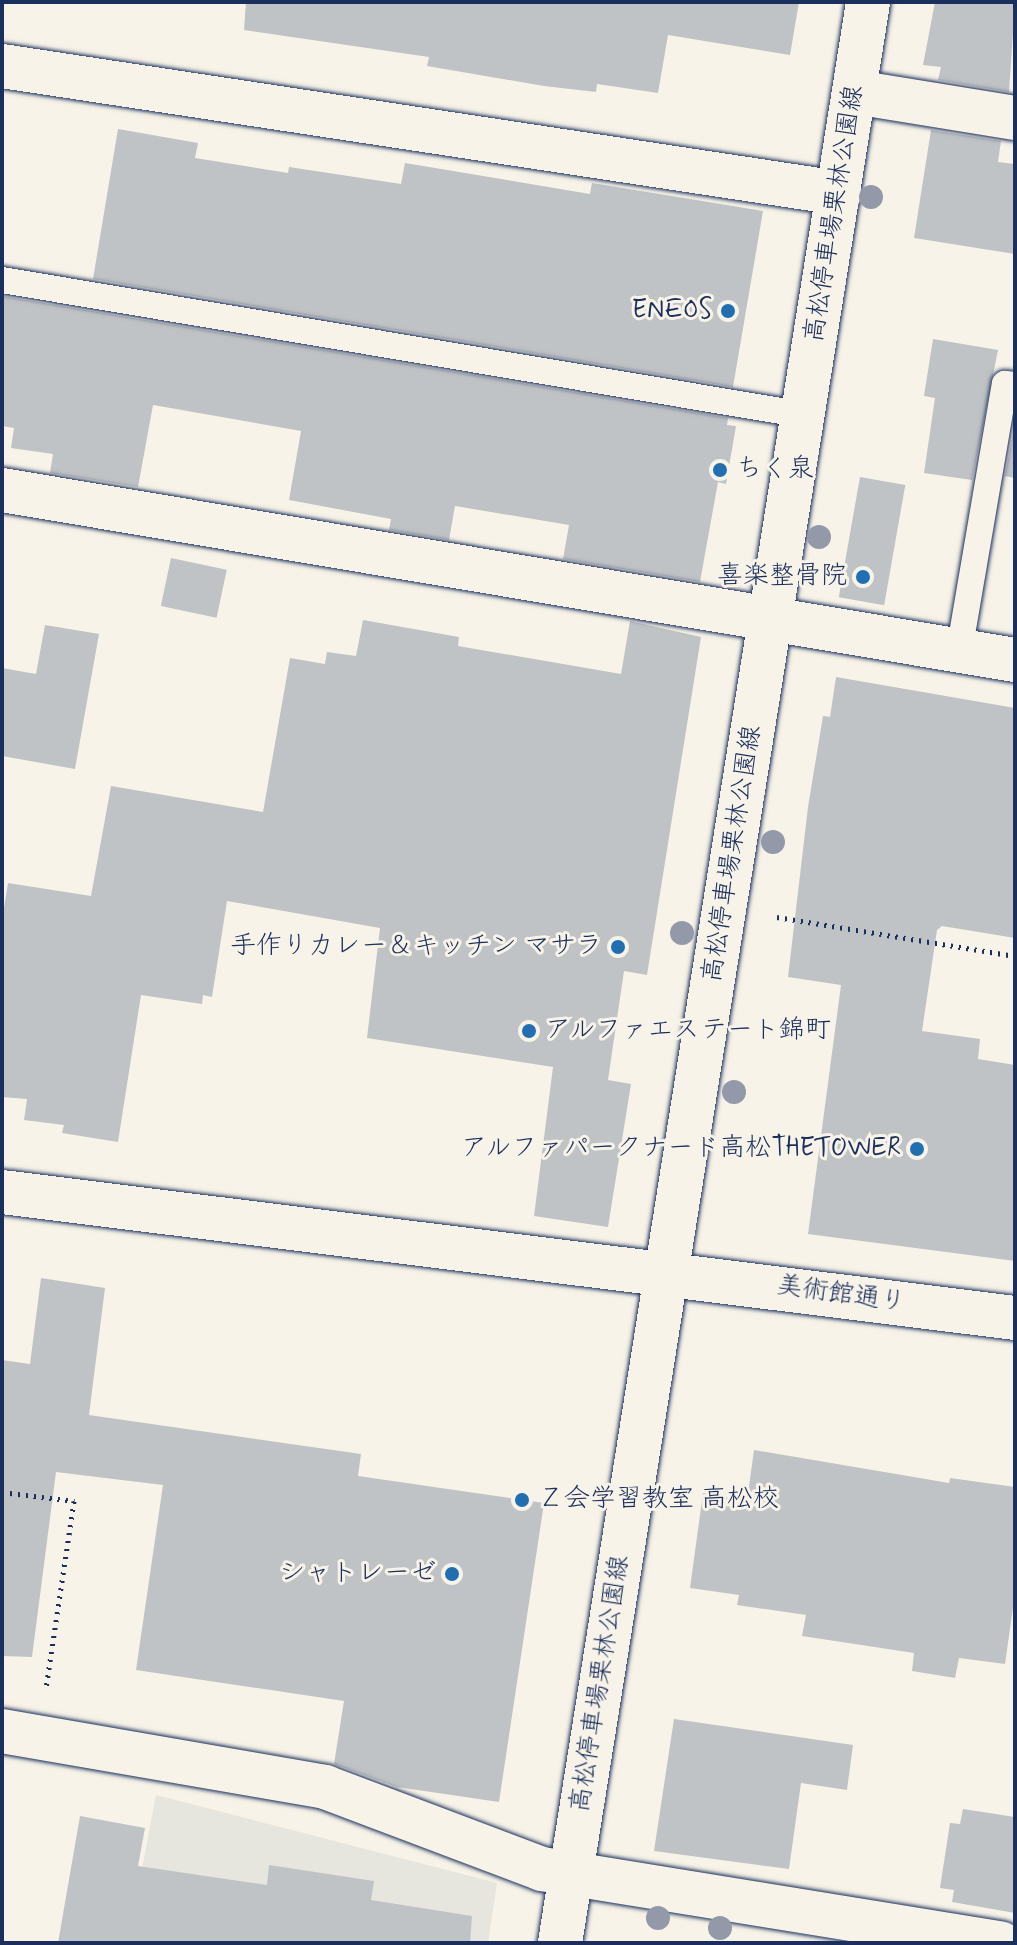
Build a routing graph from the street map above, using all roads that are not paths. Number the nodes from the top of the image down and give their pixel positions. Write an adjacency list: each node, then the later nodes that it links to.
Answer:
1 (868, 2): 3 (street, 高松停車場栗林公園線)
2 (2, 66): 5 (street)
3 (855, 92): 4 (street); 5 (street, 高松停車場栗林公園線)
4 (1015, 118)
5 (839, 193): 8 (street, 高松停車場栗林公園線)
6 (2, 280): 8 (lane)
7 (1015, 385): 11 (lane)
8 (804, 415): 10 (street, 高松停車場栗林公園線)
9 (2, 490): 10 (street)
10 (771, 620): 11 (street); 14 (street, 高松停車場栗林公園線)
11 (959, 652): 12 (street)
12 (1015, 660)
13 (2, 1192): 14 (street, 美術館通り)
14 (666, 1277): 15 (street, 美術館通り); 17 (street, 高松停車場栗林公園線)
15 (1015, 1318)
16 (20, 1734): 17 (street)
17 (571, 1875): 18 (street); 19 (street, 高松停車場栗林公園線)
18 (992, 1942)
19 (560, 1943)

